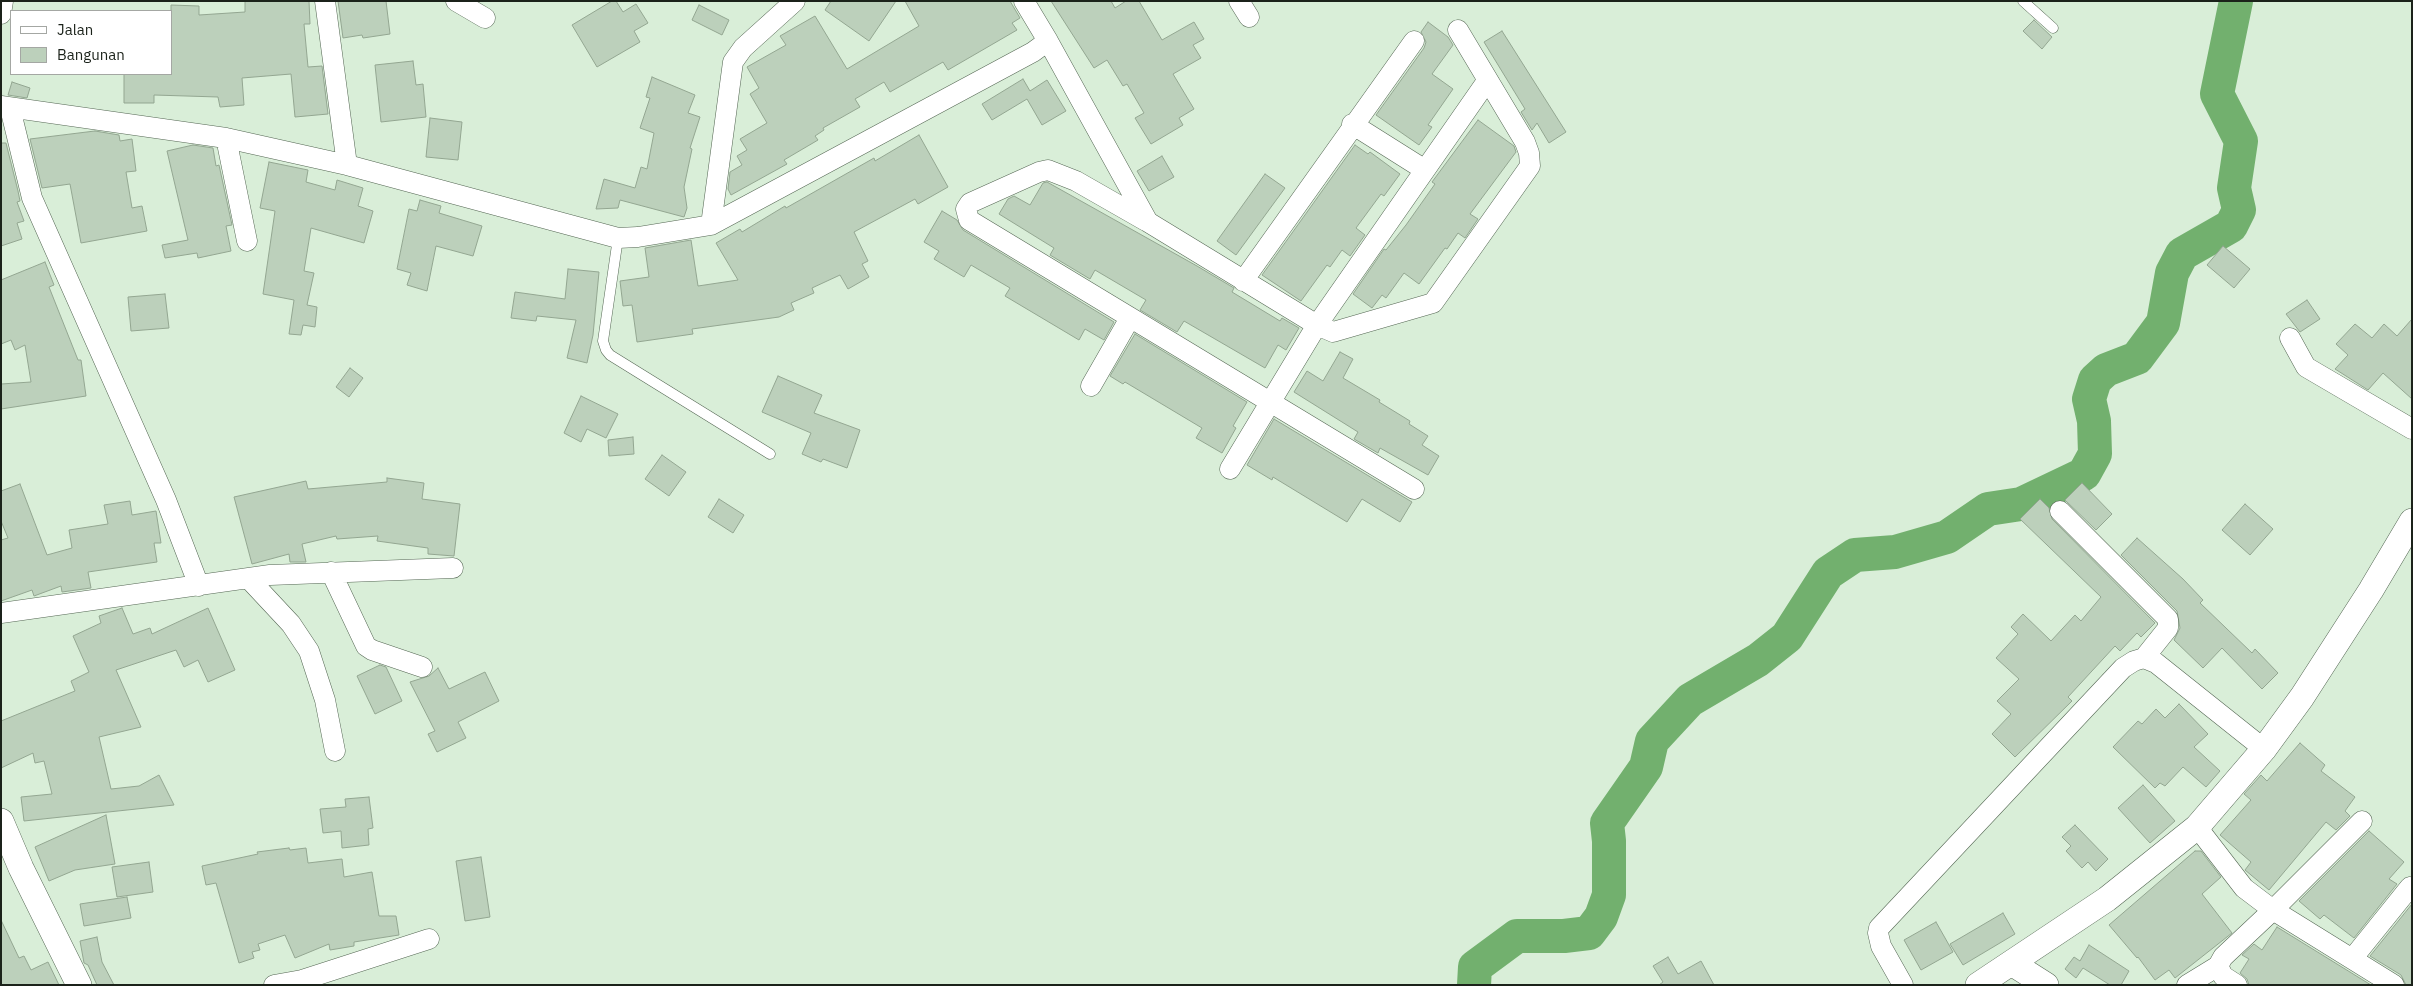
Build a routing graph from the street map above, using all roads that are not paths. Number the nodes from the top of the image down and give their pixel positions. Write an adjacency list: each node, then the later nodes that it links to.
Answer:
1 (4, 1): 7 (street)
2 (324, 1): 17 (street)
3 (456, 1): 8 (street)
4 (795, 1): 20 (street)
5 (1024, 1): 11 (street)
6 (2023, 1): 9 (lane)
7 (1, 14)
8 (484, 18)
9 (2053, 28)
10 (1458, 30): 13 (street)
11 (1048, 41): 19 (street); 20 (street)
12 (1414, 41): 15 (street)
13 (1487, 81): 18 (street); 25 (street)
14 (6, 107): 16 (street); 38 (street)
15 (1352, 124): 18 (street); 23 (street)
16 (226, 138): 17 (street); 22 (street)
17 (347, 166): 21 (street)
18 (1425, 170): 25 (street)
19 (1148, 222): 23 (street); 24 (street)
20 (711, 224): 21 (street)
21 (618, 238): 30 (lane)
22 (247, 241)
23 (1243, 281): 25 (street)
24 (1130, 318): 27 (street); 28 (street)
25 (1317, 325): 28 (street)
26 (2290, 338): 29 (street)
27 (1091, 386)
28 (1271, 402): 31 (street); 32 (street)
29 (2412, 429)
30 (770, 454)
31 (1230, 468)
32 (1414, 489)
33 (2060, 511): 40 (street)
34 (2412, 520): 42 (street)
35 (453, 568): 36 (street)
36 (331, 572): 37 (street); 41 (street)
37 (248, 579): 38 (street); 43 (street)
38 (199, 586): 39 (street)
39 (1, 613)
40 (2144, 658): 42 (street); 55 (street)
41 (422, 667)
42 (2264, 749): 46 (street)
43 (335, 750)
44 (1, 821): 53 (street)
45 (2362, 821): 48 (street)
46 (2197, 827): 48 (street); 51 (street)
47 (2410, 887): 50 (street)
48 (2273, 910): 50 (street); 52 (street)
49 (429, 939): 54 (street)
50 (2352, 958): 60 (street)
51 (2013, 964): 56 (street); 57 (street)
52 (2218, 966): 58 (street); 59 (street)
53 (78, 985)
54 (274, 985)
55 (1903, 985)
56 (1978, 985)
57 (2046, 985)
58 (2187, 985)
59 (2238, 985)
60 (2394, 985)

